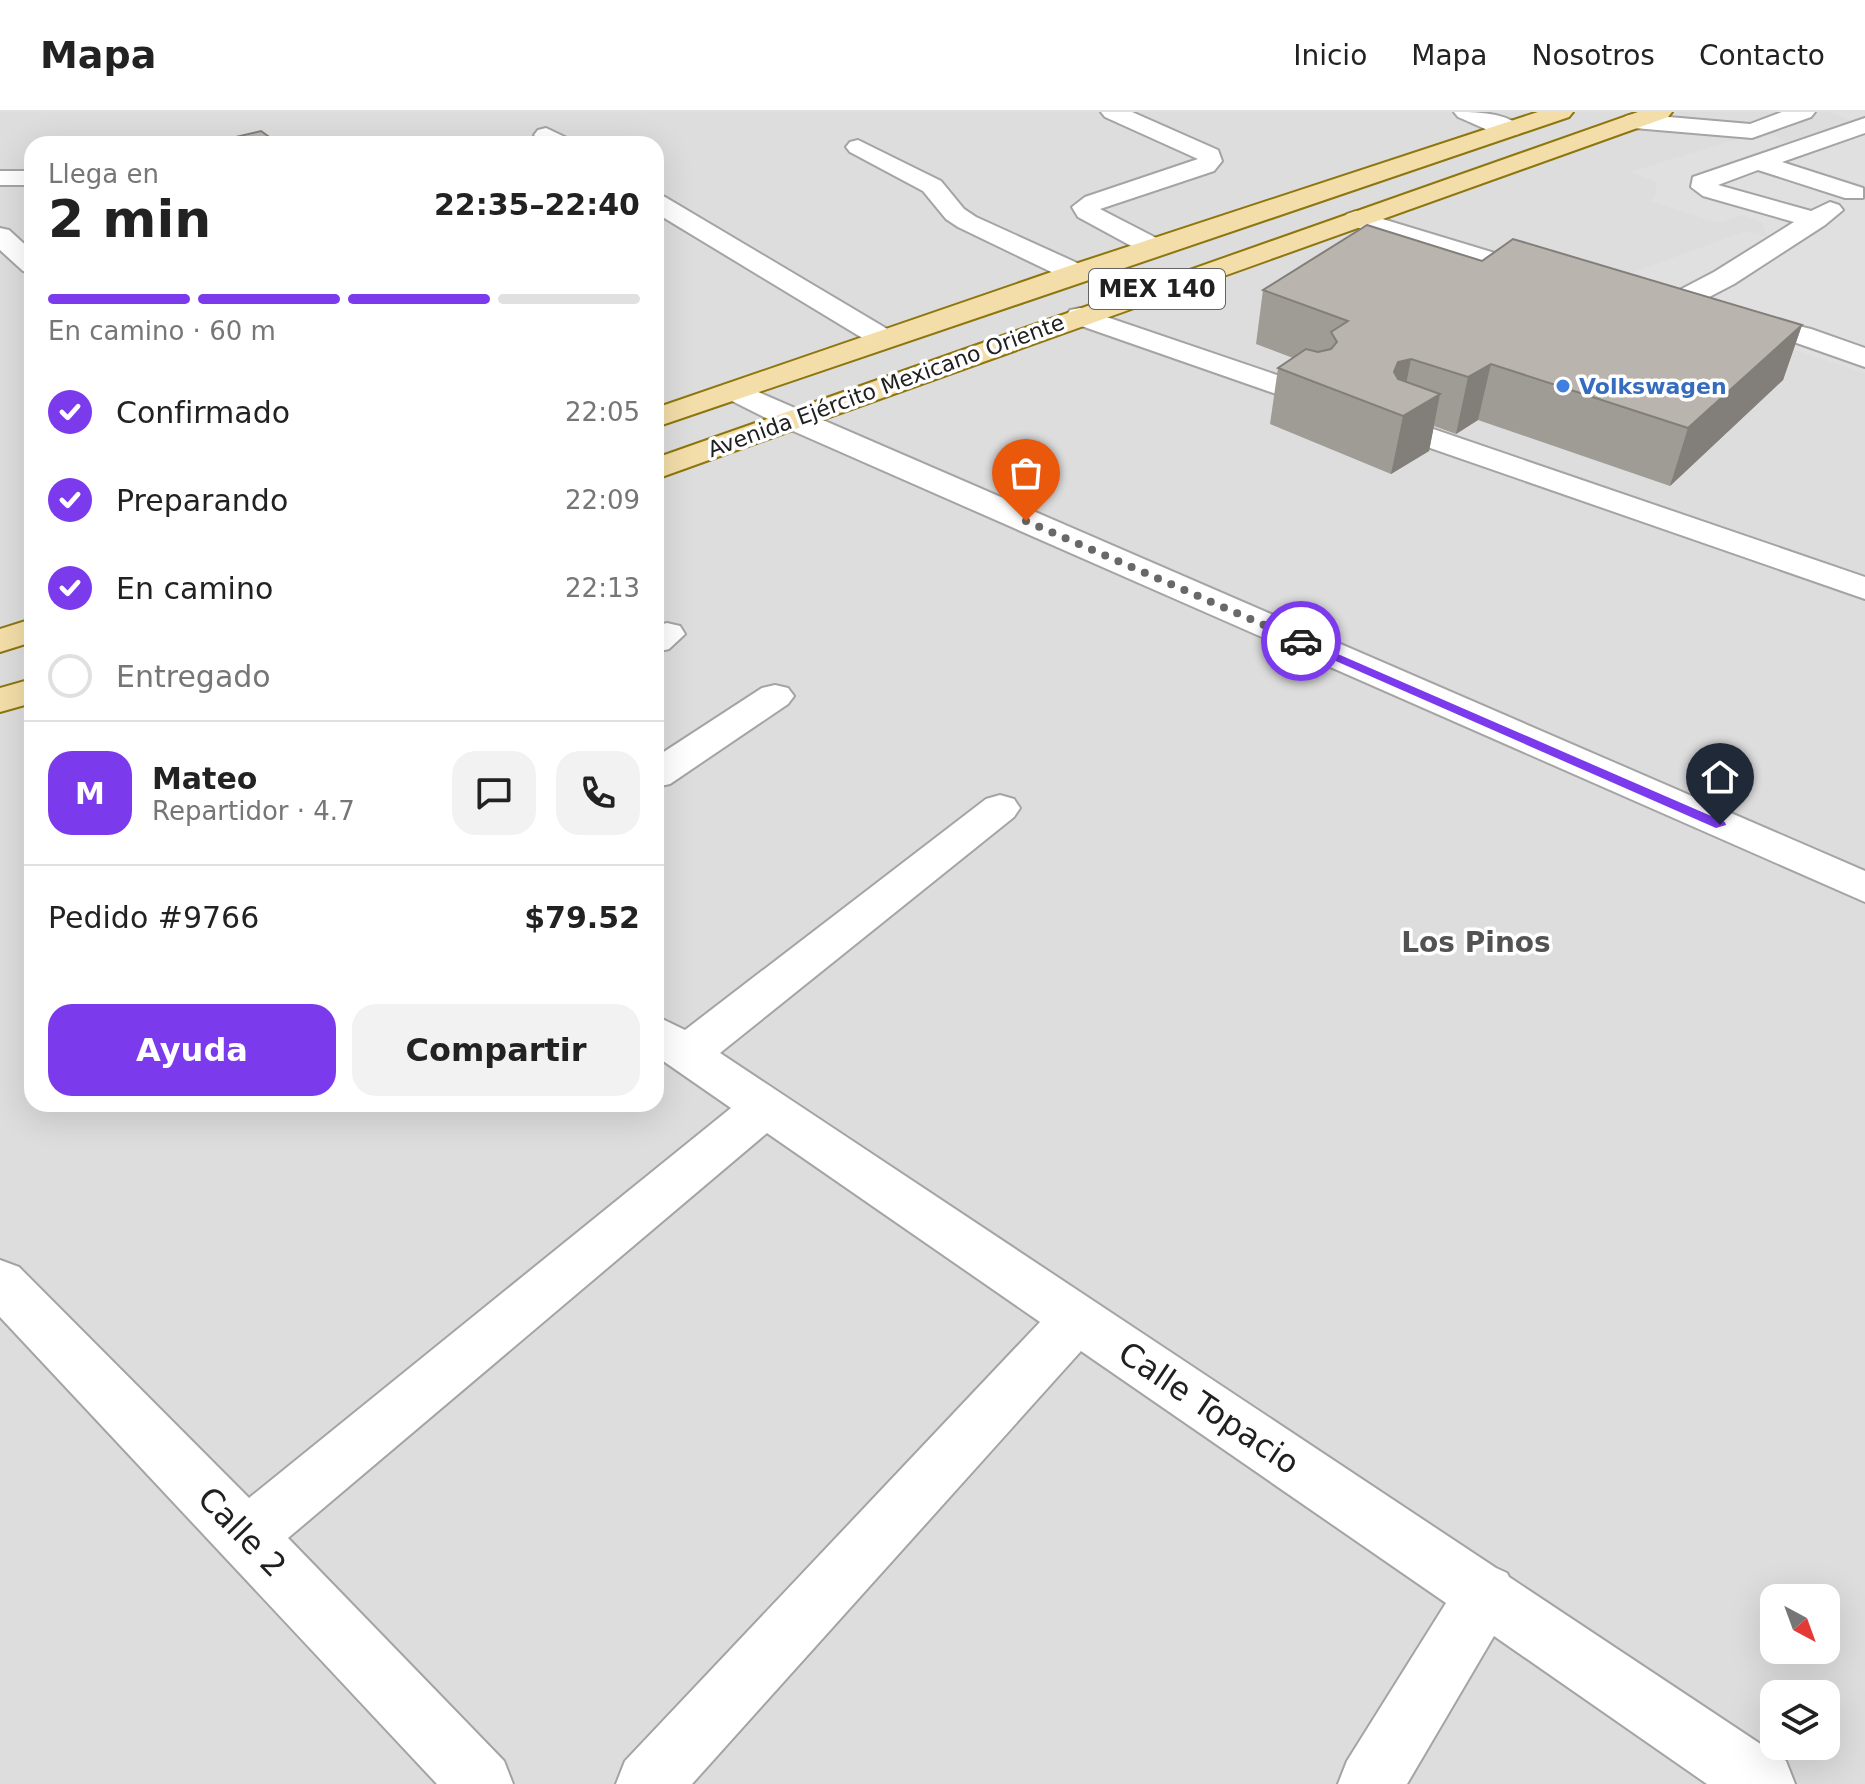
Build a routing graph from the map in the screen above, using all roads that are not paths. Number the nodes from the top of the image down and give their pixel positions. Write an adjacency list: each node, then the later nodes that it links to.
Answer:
1 (1113, 112): 18 (street)
2 (1466, 112): 8 (street)
3 (1561, 112): 8 (main road, Avenida Ejército Mexicano Oriente / MEX 140)
4 (1660, 112): 6 (main road, Avenida Ejército Mexicano Oriente / MEX 140)
5 (1803, 112): 6 (street)
6 (1634, 121): 15 (main road, Avenida Ejército Mexicano Oriente / MEX 140)
7 (1865, 125): 10 (street)
8 (1511, 129): 18 (main road, Avenida Ejército Mexicano Oriente / MEX 140)
9 (858, 147): 20 (street)
10 (1757, 162): 13 (street); 16 (street)
11 (0, 178): 12 (street)
12 (24, 178)
13 (1860, 189): 16 (street)
14 (664, 207): 25 (street)
15 (1356, 219): 21 (street); 24 (main road, Avenida Ejército Mexicano Oriente / MEX 140)
16 (1816, 220): 23 (street)
17 (0, 236): 19 (street)
18 (1155, 248): 20 (main road, Avenida Ejército Mexicano Oriente / MEX 140)
19 (24, 258)
20 (1076, 273): 25 (main road, Avenida Ejército Mexicano Oriente / MEX 140)
21 (1568, 284)
22 (1628, 302): 23 (street)
23 (1659, 312): 26 (street)
24 (1080, 316): 28 (street); 30 (main road, Avenida Ejército Mexicano Oriente / MEX 140)
25 (884, 339): 27 (main road, Avenida Ejército Mexicano Oriente / MEX 140)
26 (1865, 358)
27 (735, 391): 29 (main road, Avenida Ejército Mexicano Oriente / MEX 140); 30 (street)
28 (1310, 396)
29 (664, 415)
30 (795, 420): 32 (main road, Avenida Ejército Mexicano Oriente / MEX 140); 41 (street)
31 (1401, 427): 33 (street)
32 (664, 466)
33 (1865, 589)
34 (24, 633): 35 (main road)
35 (0, 641)
36 (24, 693): 38 (main road)
37 (775, 696): 39 (street)
38 (0, 701)
39 (664, 770)
40 (1000, 808): 42 (street)
41 (1865, 888)
42 (671, 1044): 43 (street, Calle Topacio)
43 (764, 1108): 45 (street, Calle Topacio); 46 (street)
44 (0, 1282): 46 (street, Calle 2)
45 (1077, 1319): 47 (street, Calle Topacio); 49 (street)
46 (247, 1536): 48 (street, Calle 2)
47 (1486, 1593): 50 (street); 51 (street, Calle Topacio)
48 (481, 1784)
49 (648, 1784)
50 (1370, 1784)
51 (1763, 1784)

